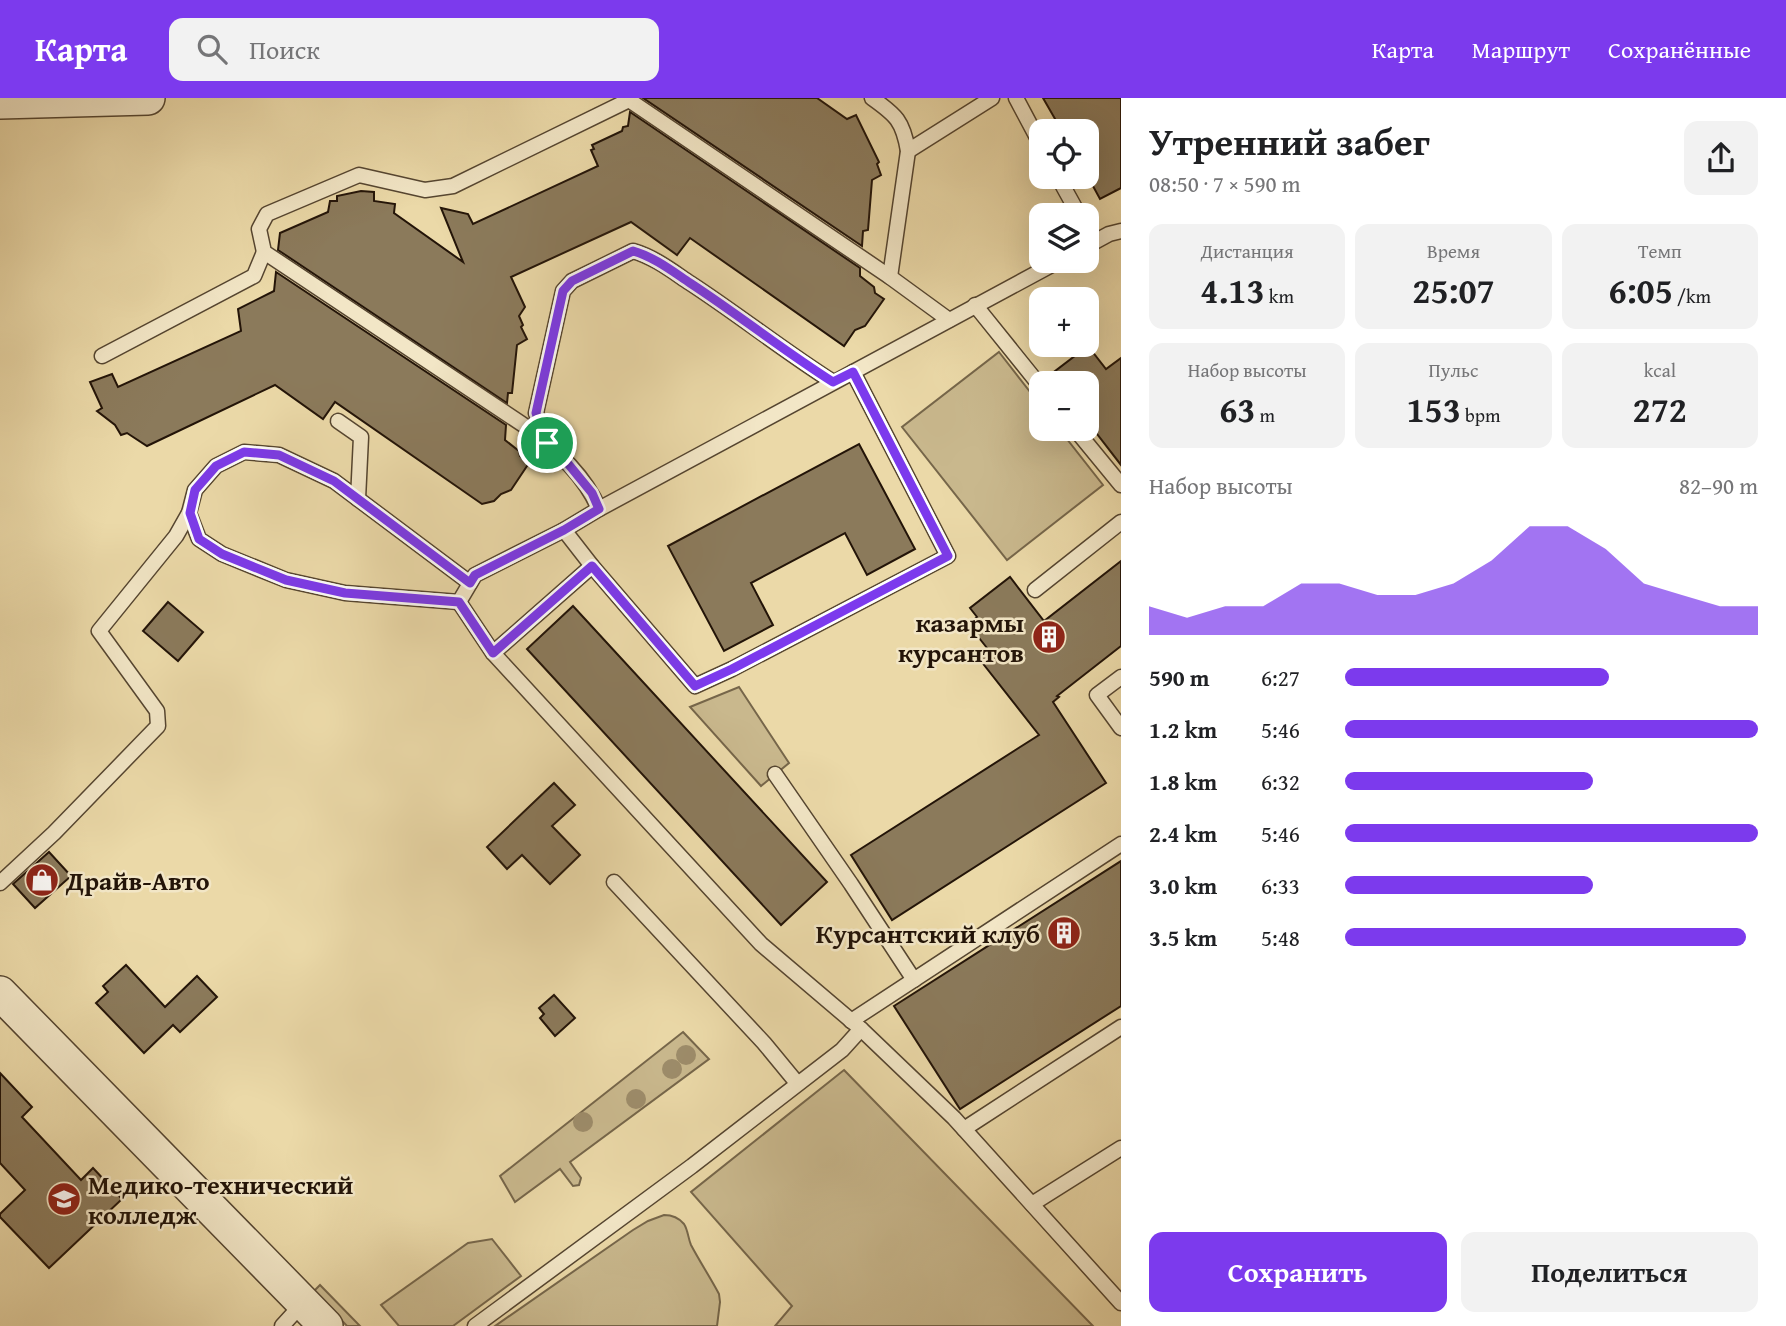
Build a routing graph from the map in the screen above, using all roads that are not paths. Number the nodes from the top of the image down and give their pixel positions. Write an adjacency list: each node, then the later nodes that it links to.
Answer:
1 (148, 98): 6 (street)
2 (872, 98): 8 (lane)
3 (992, 98): 8 (lane)
4 (1016, 98): 7 (lane)
5 (628, 99): 11 (lane); 13 (lane)
6 (0, 102)
7 (1029, 122)
8 (908, 150): 13 (lane)
9 (1121, 231): 10 (lane)
10 (1099, 236)
11 (264, 252): 16 (lane); 22 (lane)
12 (1037, 273): 14 (lane)
13 (890, 278): 15 (lane)
14 (975, 306): 15 (lane); 18 (lane)
15 (949, 320): 17 (lane)
16 (102, 356)
17 (853, 372): 19 (lane); 29 (lane)
18 (1029, 372)
19 (833, 382): 22 (lane); 25 (lane)
20 (338, 421): 24 (lane)
21 (1085, 441): 23 (lane)
22 (547, 443): 25 (lane)
23 (1121, 485)
24 (358, 499): 26 (lane); 30 (lane)
25 (599, 509): 28 (lane)
26 (190, 513): 32 (lane); 39 (lane)
27 (1121, 522): 31 (lane)
28 (564, 530): 29 (lane); 30 (lane)
29 (592, 566): 33 (lane)
30 (470, 583): 32 (lane)
31 (1035, 590)
32 (459, 602): 33 (lane)
33 (493, 653): 42 (lane)
34 (1121, 677): 35 (lane)
35 (1121, 728)
36 (775, 774): 40 (lane)
37 (1121, 844): 40 (lane)
38 (614, 882): 44 (lane)
39 (0, 883)
40 (915, 980): 42 (lane)
41 (0, 993): 49 (street)
42 (856, 1025): 44 (lane); 45 (lane)
43 (1121, 1027): 45 (lane)
44 (797, 1083): 51 (lane)
45 (964, 1129): 47 (lane)
46 (1121, 1148): 47 (lane)
47 (1032, 1204): 48 (lane)
48 (1121, 1303)
49 (292, 1314): 50 (street)
50 (326, 1326)
51 (475, 1326)

